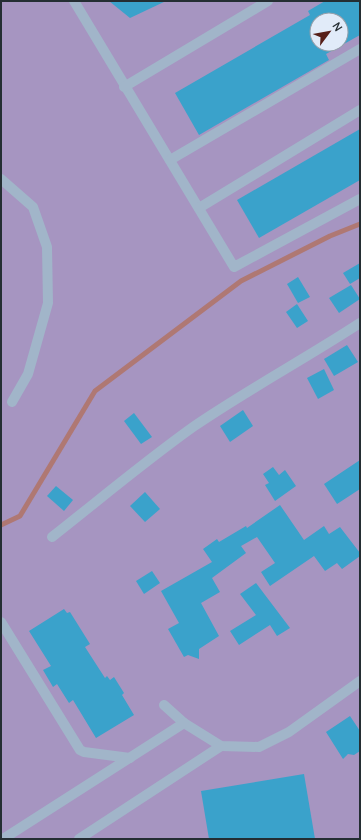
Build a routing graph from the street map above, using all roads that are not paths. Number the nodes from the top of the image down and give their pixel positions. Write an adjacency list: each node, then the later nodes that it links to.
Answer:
1 (74, 1): 4 (street)
2 (268, 1): 4 (street)
3 (360, 49): 6 (street)
4 (124, 87): 6 (street)
5 (360, 110): 9 (street)
6 (170, 160): 9 (street)
7 (1, 179): 11 (street)
8 (360, 199): 9 (street)
9 (199, 208)
10 (360, 323): 12 (street)
11 (12, 402)
12 (52, 537)
13 (1, 622): 18 (street)
14 (360, 681): 17 (street)
15 (164, 704): 16 (street)
16 (184, 723): 17 (street); 18 (street)
17 (221, 746): 20 (street)
18 (130, 758): 19 (street)
19 (3, 839)
20 (79, 839)

